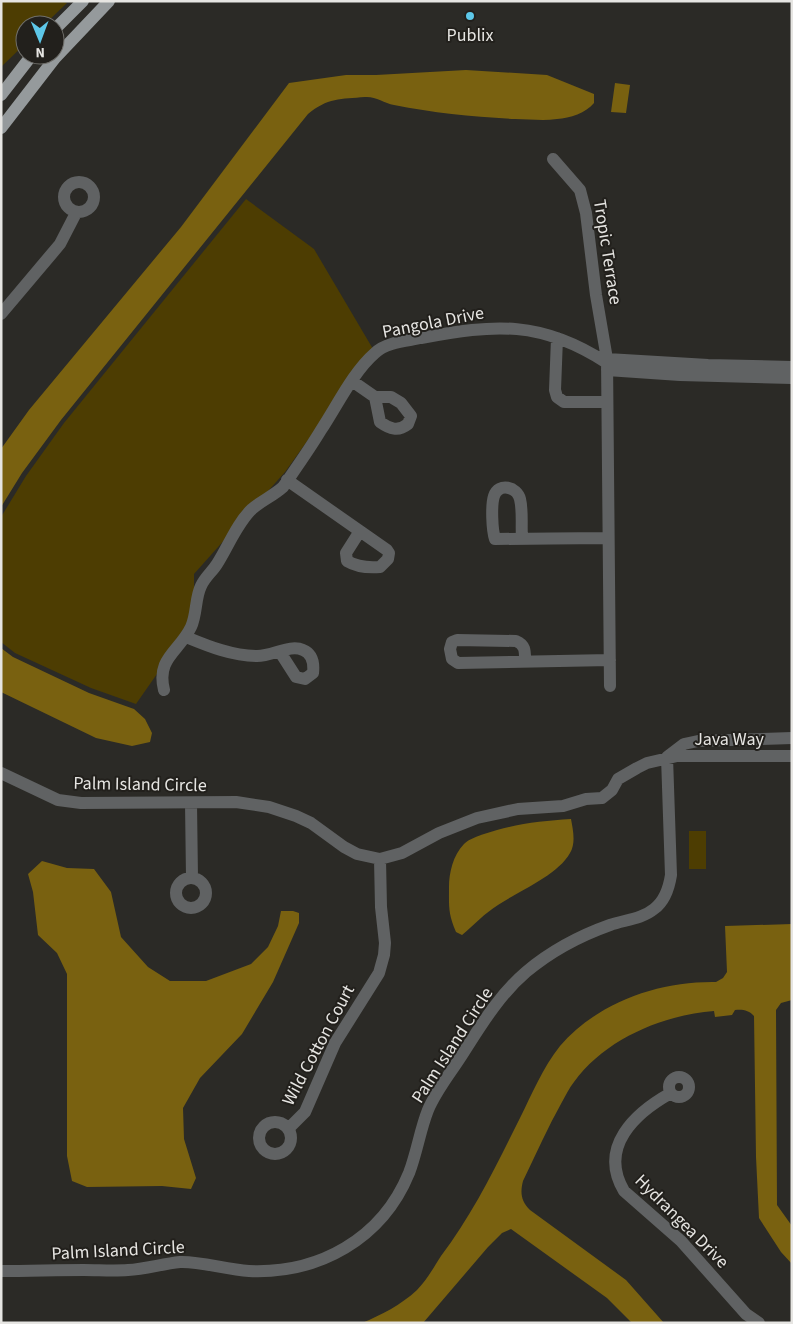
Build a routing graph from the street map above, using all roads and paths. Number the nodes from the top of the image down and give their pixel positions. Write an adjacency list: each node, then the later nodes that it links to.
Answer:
1 (83, 1): 3 (main road)
2 (110, 1): 6 (main road)
3 (65, 19)
4 (24, 65): 5 (main road)
5 (1, 95)
6 (1, 128)
7 (554, 159): 11 (street, Tropic Terrace)
8 (76, 213): 9 (street)
9 (1, 314)
10 (557, 338): 11 (street, Pangola Drive); 14 (street, Pangola Drive); 16 (street)
11 (607, 364): 12 (street); 13 (street); 16 (street)
12 (792, 367)
13 (792, 378)
14 (352, 381): 15 (street); 17 (street, Pangola Drive)
15 (375, 397)
16 (607, 402): 19 (street)
17 (287, 480): 18 (street); 21 (street, Pangola Drive)
18 (360, 531)
19 (608, 538): 20 (street); 23 (street)
20 (522, 539)
21 (186, 636): 22 (street); 26 (street, Pangola Drive)
22 (280, 652)
23 (610, 660): 24 (street); 25 (street)
24 (525, 662): 24 (street)
25 (610, 686)
26 (164, 690)
27 (792, 738): 29 (street, Palm Island Circle)
28 (792, 756): 29 (street, Java Way)
29 (667, 757): 32 (street, Palm Island Circle); 36 (street, Palm Island Circle)
30 (1, 773): 31 (street, Palm Island Circle)
31 (191, 803): 32 (street, Palm Island Circle); 33 (street)
32 (380, 858): 35 (street, Wild Cotton Court)
33 (192, 878)
34 (671, 1093): 37 (street, Hydrangea Drive)
35 (288, 1129)
36 (1, 1271)
37 (759, 1323)

